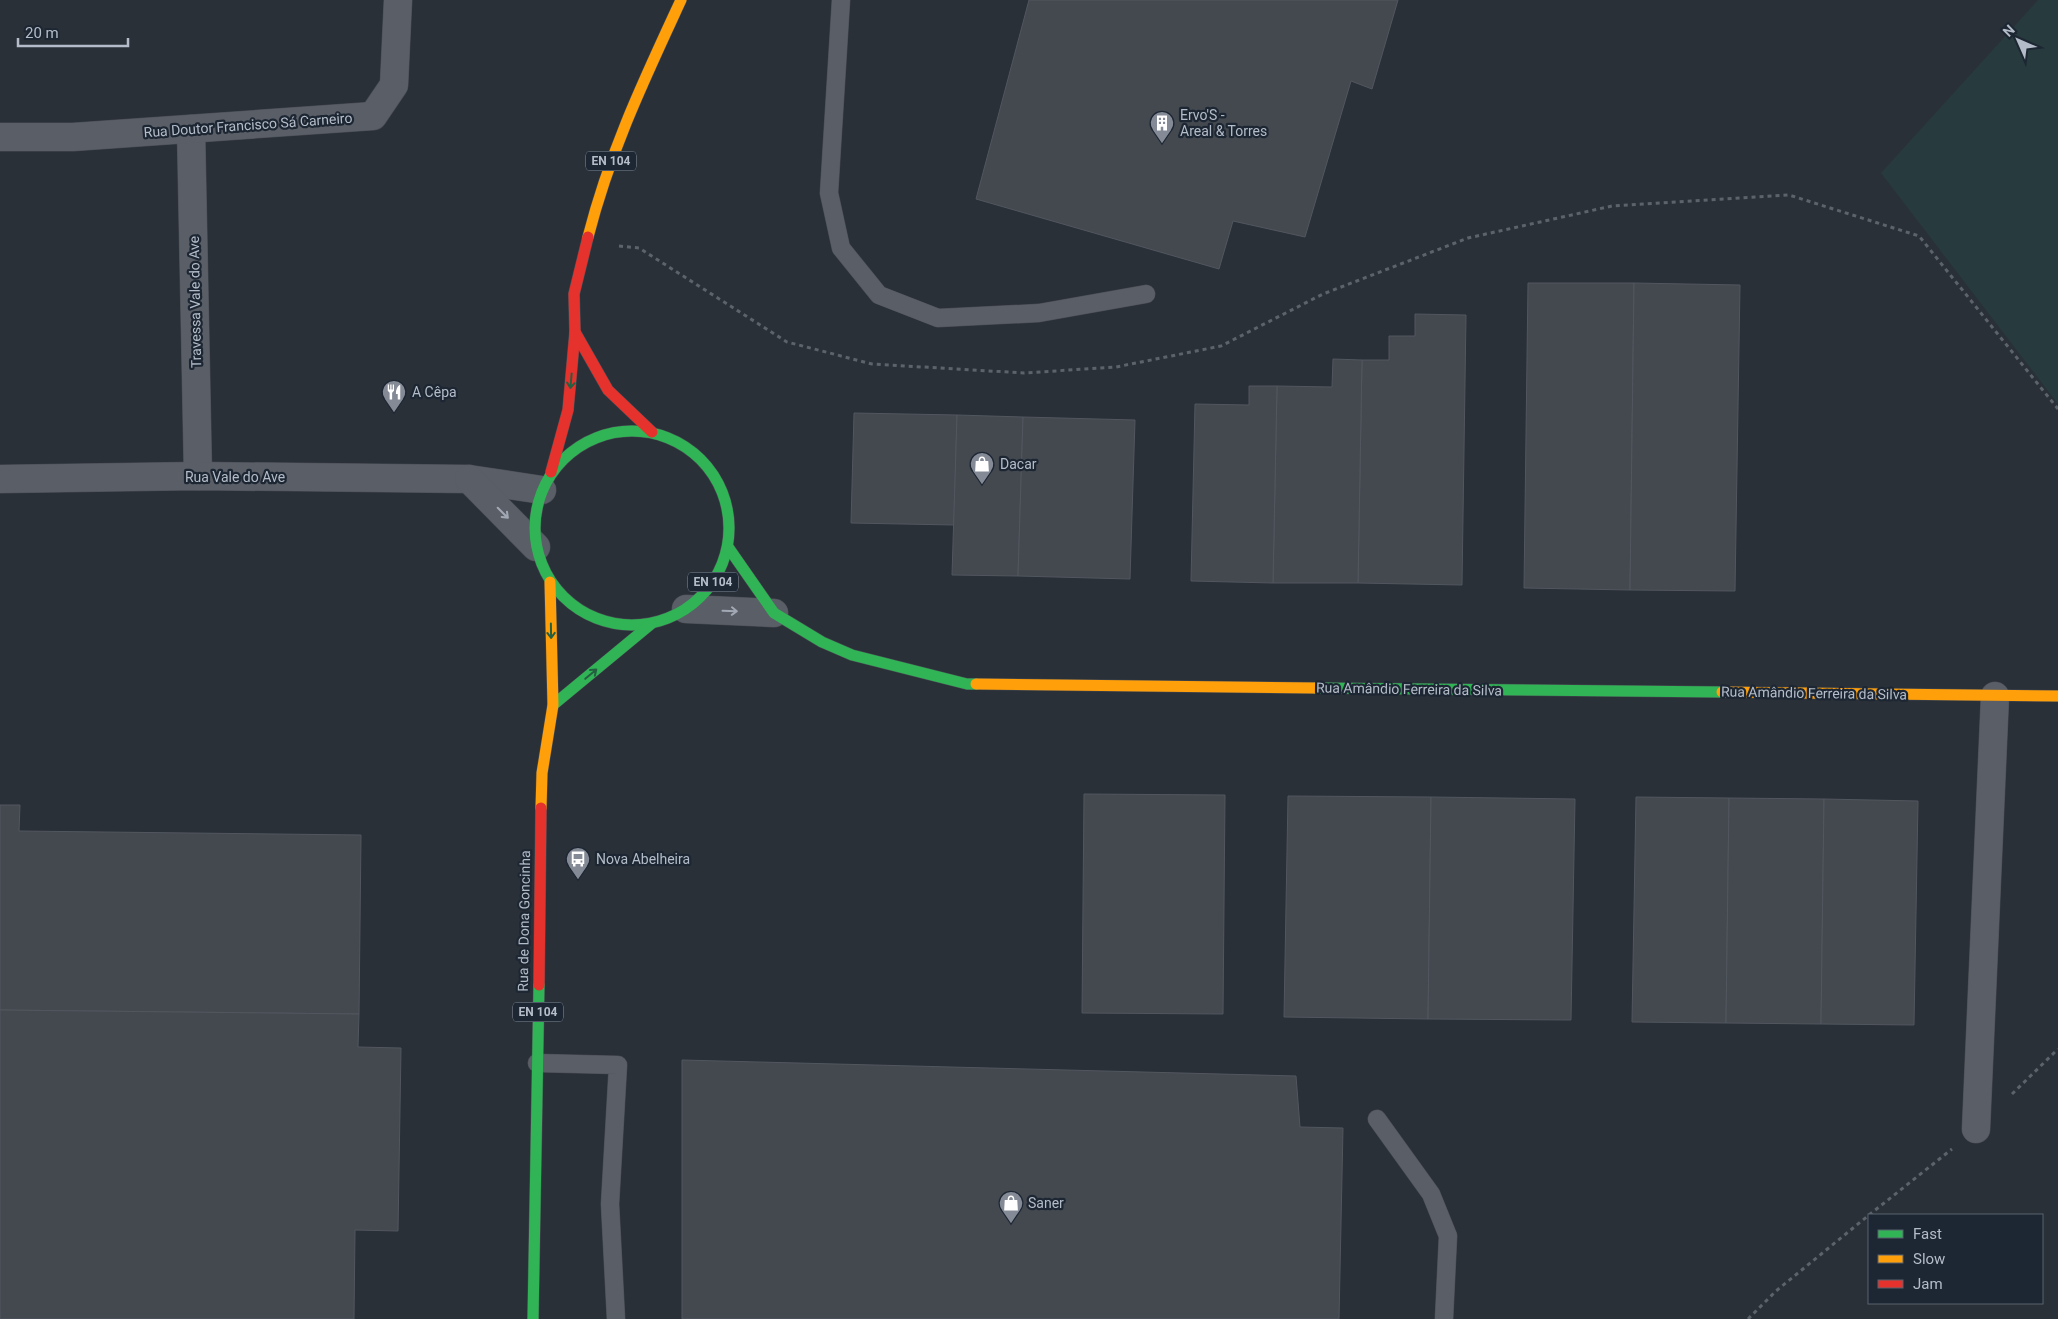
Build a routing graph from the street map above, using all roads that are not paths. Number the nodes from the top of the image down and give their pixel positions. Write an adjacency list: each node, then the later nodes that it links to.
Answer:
1 (398, 0): 4 (street, Rua Doutor Francisco Sá Carneiro)
2 (681, 0): 7 (main road, EN 104)
3 (841, 0): 6 (lane)
4 (191, 129): 5 (street, Rua Doutor Francisco Sá Carneiro); 9 (street, Travessa Vale do Ave)
5 (0, 137)
6 (1146, 294)
7 (575, 332): 8 (main road, EN 104); 12 (main road, EN 104, one-way to 12)
8 (652, 432): 12 (main road, EN 104); 14 (main road, EN 104)
9 (198, 476): 10 (street, Rua Vale do Ave); 11 (street, Rua Vale do Ave)
10 (0, 478)
11 (469, 479): 12 (street, Rua Vale do Ave); 13 (street, one-way to 13)
12 (546, 482): 13 (main road, EN 104)
13 (536, 547): 15 (main road, EN 104)
14 (728, 547): 16 (main road, EN 104); 17 (main road, Rua Amândio Ferreira da Silva)
15 (550, 582): 18 (main road, EN 104); 21 (main road, Rua de Dona Goncinha / EN 104, one-way to 21)
16 (686, 609): 17 (street, Rua Amândio Ferreira da Silva, one-way to 17); 18 (main road, EN 104)
17 (774, 613): 19 (main road, Rua Amândio Ferreira da Silva)
18 (651, 624): 21 (main road, EN 104, one-way to 18)
19 (1995, 696): 20 (main road, Rua Amândio Ferreira da Silva); 24 (street)
20 (2058, 696)
21 (553, 705): 22 (main road, Rua de Dona Goncinha / EN 104)
22 (537, 1063): 25 (main road, Rua de Dona Goncinha / EN 104); 26 (lane)
23 (1377, 1119): 27 (lane)
24 (1976, 1129)
25 (533, 1319)
26 (616, 1319)
27 (1444, 1319)

